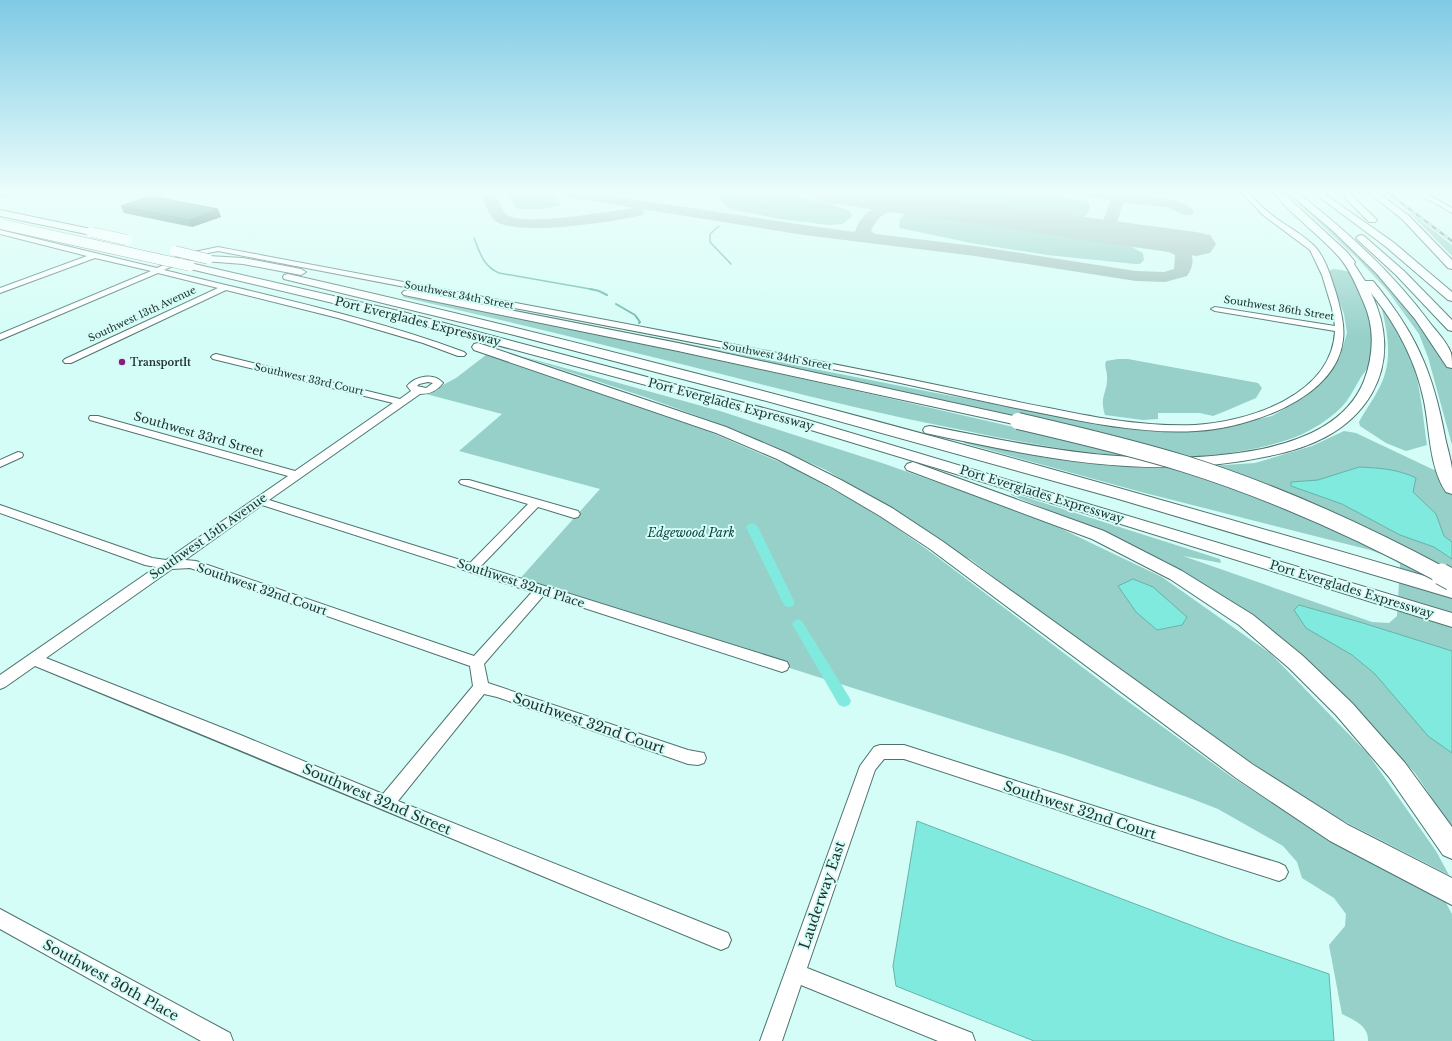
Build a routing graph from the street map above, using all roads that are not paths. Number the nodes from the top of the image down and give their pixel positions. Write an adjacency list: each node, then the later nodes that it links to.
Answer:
1 (40, 242): 17 (street)
2 (80, 242): 26 (highway, Port Everglades Expressway, bridge)
3 (131, 242): 14 (highway, bridge)
4 (1304, 242): 30 (street)
5 (1330, 242): 16 (highway)
6 (1350, 242): 36 (highway)
7 (1358, 242): 32 (highway)
8 (1364, 242): 29 (highway)
9 (1377, 242): 28 (highway)
10 (1386, 242): 25 (highway)
11 (1392, 242): 19 (highway)
12 (1398, 242): 19 (highway)
13 (1429, 242): 20 (highway)
14 (138, 243)
15 (169, 250): 18 (highway, Port Everglades Expressway, bridge)
16 (1343, 254): 37 (highway); 46 (highway)
17 (96, 255): 21 (street); 23 (street)
18 (208, 258): 37 (highway, Port Everglades Expressway); 53 (highway, bridge)
19 (1418, 262): 24 (highway)
20 (1452, 266)
21 (157, 271): 22 (street); 30 (street, Southwest 34th Street); 31 (street, Southwest 34th Street)
22 (226, 287): 33 (street); 35 (street, Southwest 13th Avenue)
23 (0, 291)
24 (1452, 291)
25 (1452, 298)
26 (359, 305): 41 (highway, Port Everglades Expressway); 67 (highway)
27 (1215, 309): 30 (street, Southwest 36th Street)
28 (1452, 318)
29 (1452, 327)
30 (1340, 329)
31 (0, 337)
32 (1452, 345)
33 (461, 354)
34 (216, 357): 39 (street, Southwest 33rd Court)
35 (68, 361)
36 (1452, 364)
37 (732, 386): 55 (highway, Port Everglades Expressway)
38 (417, 390): 39 (street, Southwest 15th Avenue)
39 (401, 402): 44 (street, Southwest 15th Avenue)
40 (94, 418): 44 (street, Southwest 33rd Street)
41 (796, 421): 56 (highway, Port Everglades Expressway); 65 (highway)
42 (18, 455): 43 (street)
43 (0, 464)
44 (296, 475): 47 (street, Southwest 15th Avenue)
45 (465, 482): 48 (street)
46 (1452, 489)
47 (260, 500): 51 (street, Southwest 15th Avenue); 52 (street, Southwest 32nd Place)
48 (536, 503): 50 (street); 52 (street)
49 (0, 510): 51 (street, Southwest 32nd Court)
50 (574, 514)
51 (167, 565): 57 (street, Southwest 15th Avenue); 58 (street, Southwest 32nd Court)
52 (472, 568): 54 (street, Southwest 32nd Place)
53 (1452, 580)
54 (541, 590): 58 (street); 59 (street, Southwest 32nd Place)
55 (1452, 591)
56 (1452, 620)
57 (33, 659): 60 (street, Southwest 15th Avenue); 64 (street, Southwest 32nd Street)
58 (477, 663): 61 (street)
59 (782, 666)
60 (0, 683)
61 (481, 687): 63 (street, Southwest 32nd Court); 64 (street)
62 (880, 752): 66 (street, Southwest 32nd Court); 70 (street, Lauderway East)
63 (698, 758)
64 (386, 803): 69 (street, Southwest 32nd Street)
65 (1452, 847)
66 (1279, 872)
67 (1452, 892)
68 (0, 919): 71 (street, Southwest 30th Place)
69 (721, 940)
70 (795, 973): 72 (street, Lauderway East); 73 (street)
71 (222, 1041)
72 (771, 1041)
73 (964, 1041)

